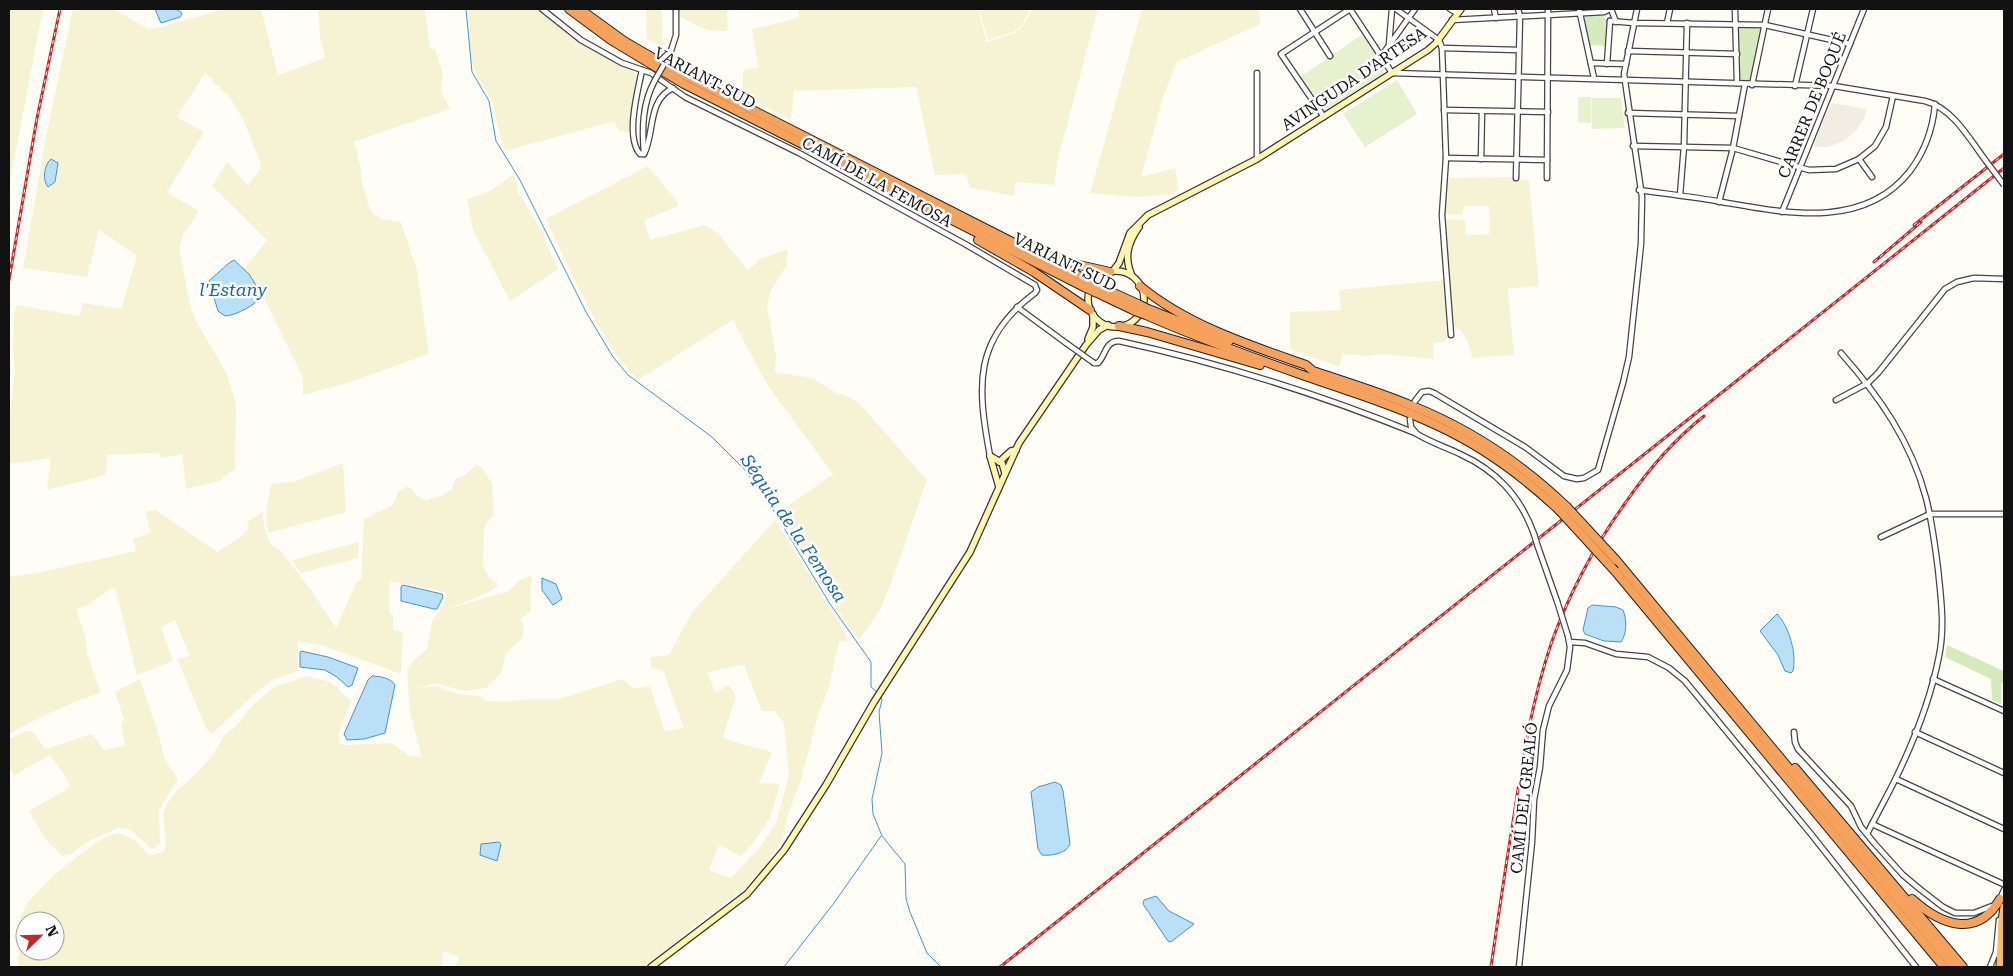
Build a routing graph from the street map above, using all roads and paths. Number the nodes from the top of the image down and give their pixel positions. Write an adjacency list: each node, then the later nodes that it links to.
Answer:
1 (542, 9): 51 (street, CAMÍ DE LA FEMOSA)
2 (569, 9): 91 (highway, VARIANT SUD)
3 (580, 9): 94 (highway)
4 (676, 9): 80 (street, bridge)
5 (1300, 9): 35 (street)
6 (1350, 9): 35 (street); 46 (street)
7 (1392, 9): 39 (street)
8 (1396, 9): 25 (street)
9 (1415, 9): 25 (street)
10 (1450, 9): 20 (street)
11 (1494, 9): 26 (street)
12 (1518, 9): 24 (street)
13 (1610, 9): 23 (street); 29 (street)
14 (1637, 9): 30 (street)
15 (1670, 9): 31 (street)
16 (1735, 9): 33 (street)
17 (1768, 9): 34 (street)
18 (1813, 9): 36 (street)
19 (1864, 9): 38 (street, CARRER DE BOQUÉ)
20 (1459, 11): 27 (main road, AVINGUDA D'ARTESA)
21 (1549, 11): 22 (street); 24 (street); 57 (street)
22 (1580, 11): 23 (street); 47 (street)
23 (1604, 12): 28 (street)
24 (1520, 16): 26 (street); 41 (street)
25 (1408, 18): 37 (street); 39 (street)
26 (1496, 18): 27 (street)
27 (1452, 20): 37 (main road, AVINGUDA D'ARTESA)
28 (1610, 21): 29 (street); 49 (street)
29 (1616, 22): 30 (street)
30 (1634, 23): 31 (street); 42 (street)
31 (1667, 23): 32 (street)
32 (1687, 23): 33 (street); 43 (street)
33 (1734, 23): 34 (street); 44 (street)
34 (1765, 25): 36 (street); 63 (street)
35 (1314, 32): 45 (street); 76 (street)
36 (1807, 35): 38 (street); 64 (street)
37 (1439, 40): 40 (street); 48 (main road, AVINGUDA D'ARTESA)
38 (1850, 44): 65 (street, CARRER DE BOQUÉ)
39 (1388, 45): 46 (street)
40 (1442, 48): 41 (street); 55 (street)
41 (1518, 50): 56 (street)
42 (1628, 51): 43 (street); 50 (street)
43 (1687, 53): 44 (street); 60 (street)
44 (1737, 54): 61 (street)
45 (1330, 56)
46 (1382, 56): 52 (street)
47 (1591, 63): 49 (street); 58 (street)
48 (1406, 64): 52 (main road, AVINGUDA D'ARTESA); 54 (street)
49 (1607, 64): 50 (street)
50 (1626, 64): 59 (street)
51 (642, 70): 66 (street, CAMÍ DE LA FEMOSA); 80 (street)
52 (1392, 72): 54 (street); 76 (main road, AVINGUDA D'ARTESA)
53 (1257, 73): 84 (street)
54 (1410, 73): 55 (street)
55 (1443, 74): 56 (street); 69 (street)
56 (1518, 76): 57 (street); 71 (street)
57 (1549, 77): 58 (street); 72 (street)
58 (1594, 78): 59 (street)
59 (1625, 80): 60 (street); 73 (street)
60 (1686, 81): 61 (street); 74 (street)
61 (1737, 83): 62 (street)
62 (1745, 84): 63 (street); 75 (street)
63 (1752, 85): 64 (street)
64 (1795, 86): 65 (street)
65 (1834, 86): 67 (street); 87 (street, CARRER DE BOQUÉ)
66 (673, 88): 80 (street); 106 (street, CAMÍ DE LA FEMOSA)
67 (1893, 96): 68 (street); 83 (street)
68 (1935, 104): 92 (street, bridge); 97 (street)
69 (1444, 110): 70 (street); 81 (street)
70 (1482, 111): 71 (street); 82 (street)
71 (1518, 112): 72 (street); 85 (street)
72 (1548, 112): 86 (street)
73 (1628, 113): 74 (street); 77 (street)
74 (1685, 115): 75 (street); 78 (street)
75 (1739, 116): 79 (street)
76 (1324, 117): 84 (main road, AVINGUDA D'ARTESA)
77 (1633, 146): 78 (street); 93 (street)
78 (1684, 146): 79 (street); 95 (street)
79 (1733, 148): 87 (street); 96 (street)
80 (644, 154)
81 (1446, 158): 82 (street); 111 (street)
82 (1481, 158): 85 (street)
83 (1860, 159): 87 (street); 88 (street)
84 (1255, 160): 98 (main road, AVINGUDA D'ARTESA)
85 (1517, 160): 86 (street); 89 (street)
86 (1547, 160): 90 (street)
87 (1800, 168): 97 (street, CARRER DE BOQUÉ)
88 (1872, 177)
89 (1516, 178)
90 (1547, 178)
91 (875, 182): 104 (highway, VARIANT SUD); 107 (highway)
92 (2004, 185)
93 (1639, 190): 95 (street); 117 (street)
94 (911, 192): 101 (highway); 104 (highway, VARIANT SUD)
95 (1680, 195): 96 (street)
96 (1719, 202): 97 (street)
97 (1782, 212)
98 (1151, 214): 99 (main road); 100 (main road)
99 (1133, 229): 100 (main road); 101 (main road)
100 (1127, 253): 102 (main road)
101 (1111, 271): 102 (main road); 107 (main road)
102 (1132, 276): 105 (main road)
103 (2004, 278): 115 (street)
104 (1086, 284): 108 (highway, VARIANT SUD, bridge)
105 (1140, 286): 110 (main road); 114 (highway)
106 (1016, 307): 120 (street, CAMÍ DEL GREALÓ, bridge); 122 (street, CAMÍ DE LA FEMOSA)
107 (1092, 312): 109 (main road); 112 (main road)
108 (1147, 312): 114 (highway, VARIANT SUD); 118 (highway, VARIANT SUD)
109 (1108, 325): 110 (main road); 112 (main road)
110 (1119, 326): 118 (highway)
111 (1450, 335)
112 (1086, 345): 121 (main road)
113 (1841, 353): 115 (street)
114 (1313, 371): 127 (highway)
115 (1868, 383): 116 (street); 128 (street)
116 (1836, 400)
117 (1415, 401)
118 (1388, 405): 127 (highway, VARIANT SUD)
119 (1410, 419): 120 (street)
120 (1415, 433): 131 (street, CAMÍ DEL GREALÓ, bridge)
121 (1016, 450): 123 (main road); 125 (main road)
122 (990, 456): 123 (main road); 124 (main road)
123 (1000, 462): 125 (main road)
124 (995, 470): 125 (main road); 126 (main road)
125 (1006, 471): 126 (main road)
126 (999, 487): 147 (main road)
127 (1563, 508): 132 (highway, bridge); 146 (highway, bridge)
128 (1930, 514): 129 (street); 130 (street); 133 (street)
129 (2004, 514)
130 (1881, 537)
131 (1570, 642): 148 (street, CAMÍ DEL GREALÓ); 149 (street)
132 (1692, 651): 139 (highway); 152 (highway)
133 (1933, 679): 134 (street); 136 (street)
134 (2004, 711)
135 (1794, 732): 142 (street)
136 (1915, 732): 137 (street); 138 (street)
137 (2004, 773)
138 (1896, 779): 140 (street); 141 (street)
139 (1831, 808): 144 (highway); 153 (highway)
140 (1872, 824): 142 (street); 143 (street)
141 (2004, 829)
142 (1867, 834): 144 (street)
143 (2004, 887): 144 (street)
144 (2002, 898): 154 (street)
145 (2004, 907): 155 (highway)
146 (1905, 920): 150 (highway); 151 (highway)
147 (651, 967)
148 (1519, 967)
149 (1916, 967)
150 (1940, 967)
151 (1944, 967)
152 (1954, 967)
153 (1964, 967)
154 (1990, 967)
155 (2000, 967)

